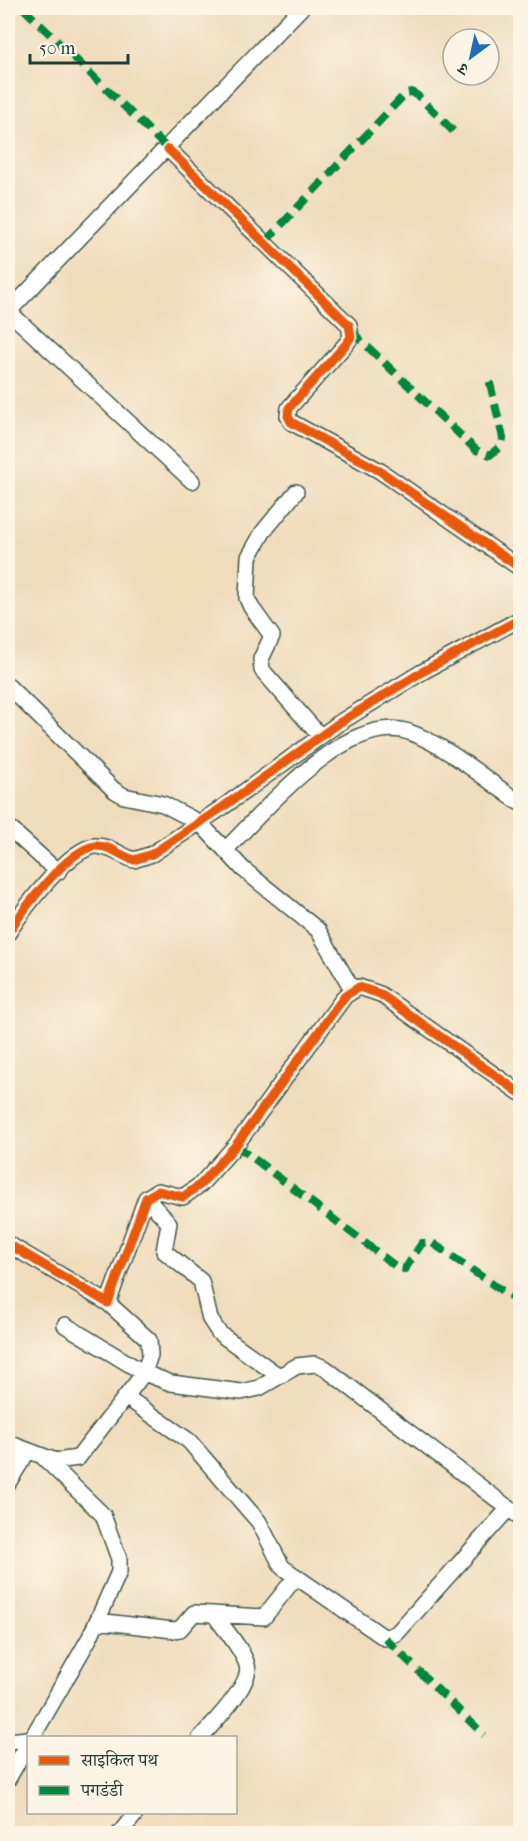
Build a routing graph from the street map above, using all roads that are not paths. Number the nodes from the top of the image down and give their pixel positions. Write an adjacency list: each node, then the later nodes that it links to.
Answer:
1 (301, 8): 2 (street)
2 (168, 149): 3 (street); 6 (street)
3 (8, 312): 4 (street)
4 (192, 481)
5 (296, 492): 9 (street)
6 (520, 568)
7 (520, 619): 9 (street)
8 (8, 686): 12 (street)
9 (320, 736): 12 (street)
10 (520, 803): 13 (street)
11 (8, 827): 14 (street)
12 (206, 829): 13 (street); 14 (street)
13 (225, 850): 16 (street)
14 (58, 872): 15 (street)
15 (8, 933)
16 (352, 989): 17 (street); 18 (street)
17 (520, 1093)
18 (146, 1198): 20 (street); 23 (street)
19 (9, 1249): 20 (street)
20 (108, 1303): 22 (street)
21 (65, 1324): 22 (street)
22 (144, 1373): 23 (street); 24 (street)
23 (279, 1376): 29 (street)
24 (126, 1397): 27 (street); 30 (street)
25 (8, 1443): 26 (street)
26 (28, 1451): 27 (street); 28 (street)
27 (43, 1457): 32 (street)
28 (8, 1483)
29 (515, 1513): 30 (street)
30 (295, 1578): 31 (street)
31 (214, 1614): 32 (street); 34 (street)
32 (97, 1621): 33 (street)
33 (32, 1736)
34 (201, 1736)
35 (27, 1740): 36 (street)
36 (8, 1741)
37 (27, 1745): 38 (street)
38 (8, 1779)
39 (135, 1814): 40 (street)
40 (119, 1833)

